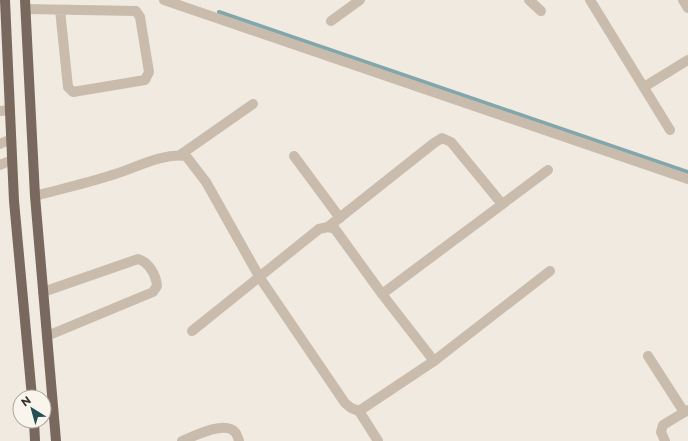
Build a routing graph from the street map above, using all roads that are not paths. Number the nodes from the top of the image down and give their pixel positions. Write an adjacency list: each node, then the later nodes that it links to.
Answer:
1 (5, 0): 13 (main road)
2 (164, 0): 25 (street)
3 (360, 0): 11 (street)
4 (529, 0): 10 (street)
5 (590, 0): 14 (street)
6 (682, 0): 8 (street)
7 (25, 4): 9 (street); 26 (main road)
8 (688, 8)
9 (60, 10): 9 (street)
10 (541, 11)
11 (331, 21)
12 (688, 60): 14 (street)
13 (4, 62): 16 (main road)
14 (644, 87): 17 (street)
15 (253, 104): 20 (street)
16 (5, 111): 18 (main road)
17 (670, 130)
18 (11, 139): 19 (street); 22 (main road)
19 (0, 144)
20 (180, 155): 26 (street); 31 (street)
21 (294, 156): 28 (street)
22 (12, 160): 23 (street); 38 (main road)
23 (0, 165)
24 (548, 170): 27 (street)
25 (688, 179)
26 (35, 196): 32 (main road)
27 (502, 204): 28 (street); 33 (street)
28 (340, 218): 29 (street)
29 (328, 227): 31 (street); 33 (street)
30 (550, 271): 37 (street)
31 (260, 278): 34 (street); 39 (street)
32 (43, 292): 35 (main road); 35 (street)
33 (382, 294): 37 (street)
34 (192, 331)
35 (47, 336): 43 (main road)
36 (648, 356): 40 (street)
37 (434, 361): 39 (street)
38 (31, 389)
39 (359, 411): 46 (street)
40 (686, 411): 47 (street)
41 (35, 429): 42 (main road)
42 (36, 441)
43 (56, 441)
44 (182, 441): 45 (street)
45 (239, 441)
46 (378, 441)
47 (665, 441)

